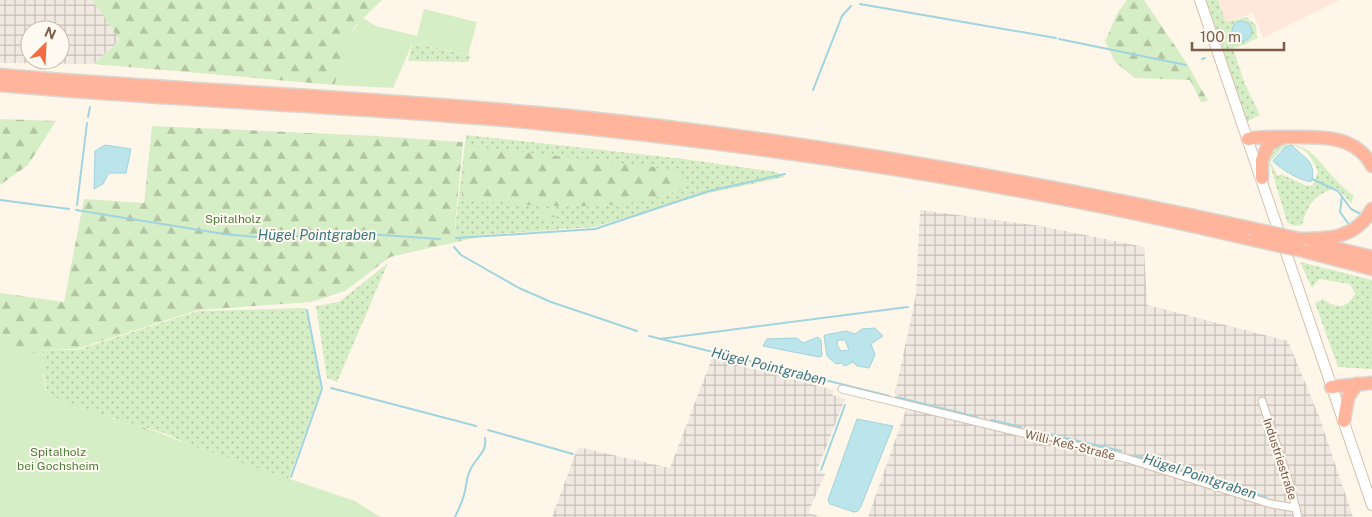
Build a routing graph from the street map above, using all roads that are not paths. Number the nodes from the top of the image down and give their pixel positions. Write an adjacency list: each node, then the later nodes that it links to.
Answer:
1 (1200, 0): 5 (main road)
2 (0, 75): 9 (highway, bridge)
3 (0, 85): 9 (highway, bridge)
4 (1283, 137): 5 (highway); 6 (highway); 7 (highway)
5 (1248, 139): 7 (main road)
6 (1372, 166)
7 (1262, 178): 14 (main road)
8 (1372, 209): 9 (highway)
9 (1302, 245): 10 (highway); 11 (highway)
10 (1372, 257)
11 (1372, 269)
12 (1372, 383): 13 (highway)
13 (1358, 384): 14 (highway); 17 (highway)
14 (1332, 387): 17 (main road)
15 (842, 388): 19 (street, Willi-Keß-Straße)
16 (1262, 401): 19 (street, Industriestraße)
17 (1344, 421): 18 (main road)
18 (1372, 506)
19 (1296, 508): 20 (street, Industriestraße)
20 (1298, 517)

